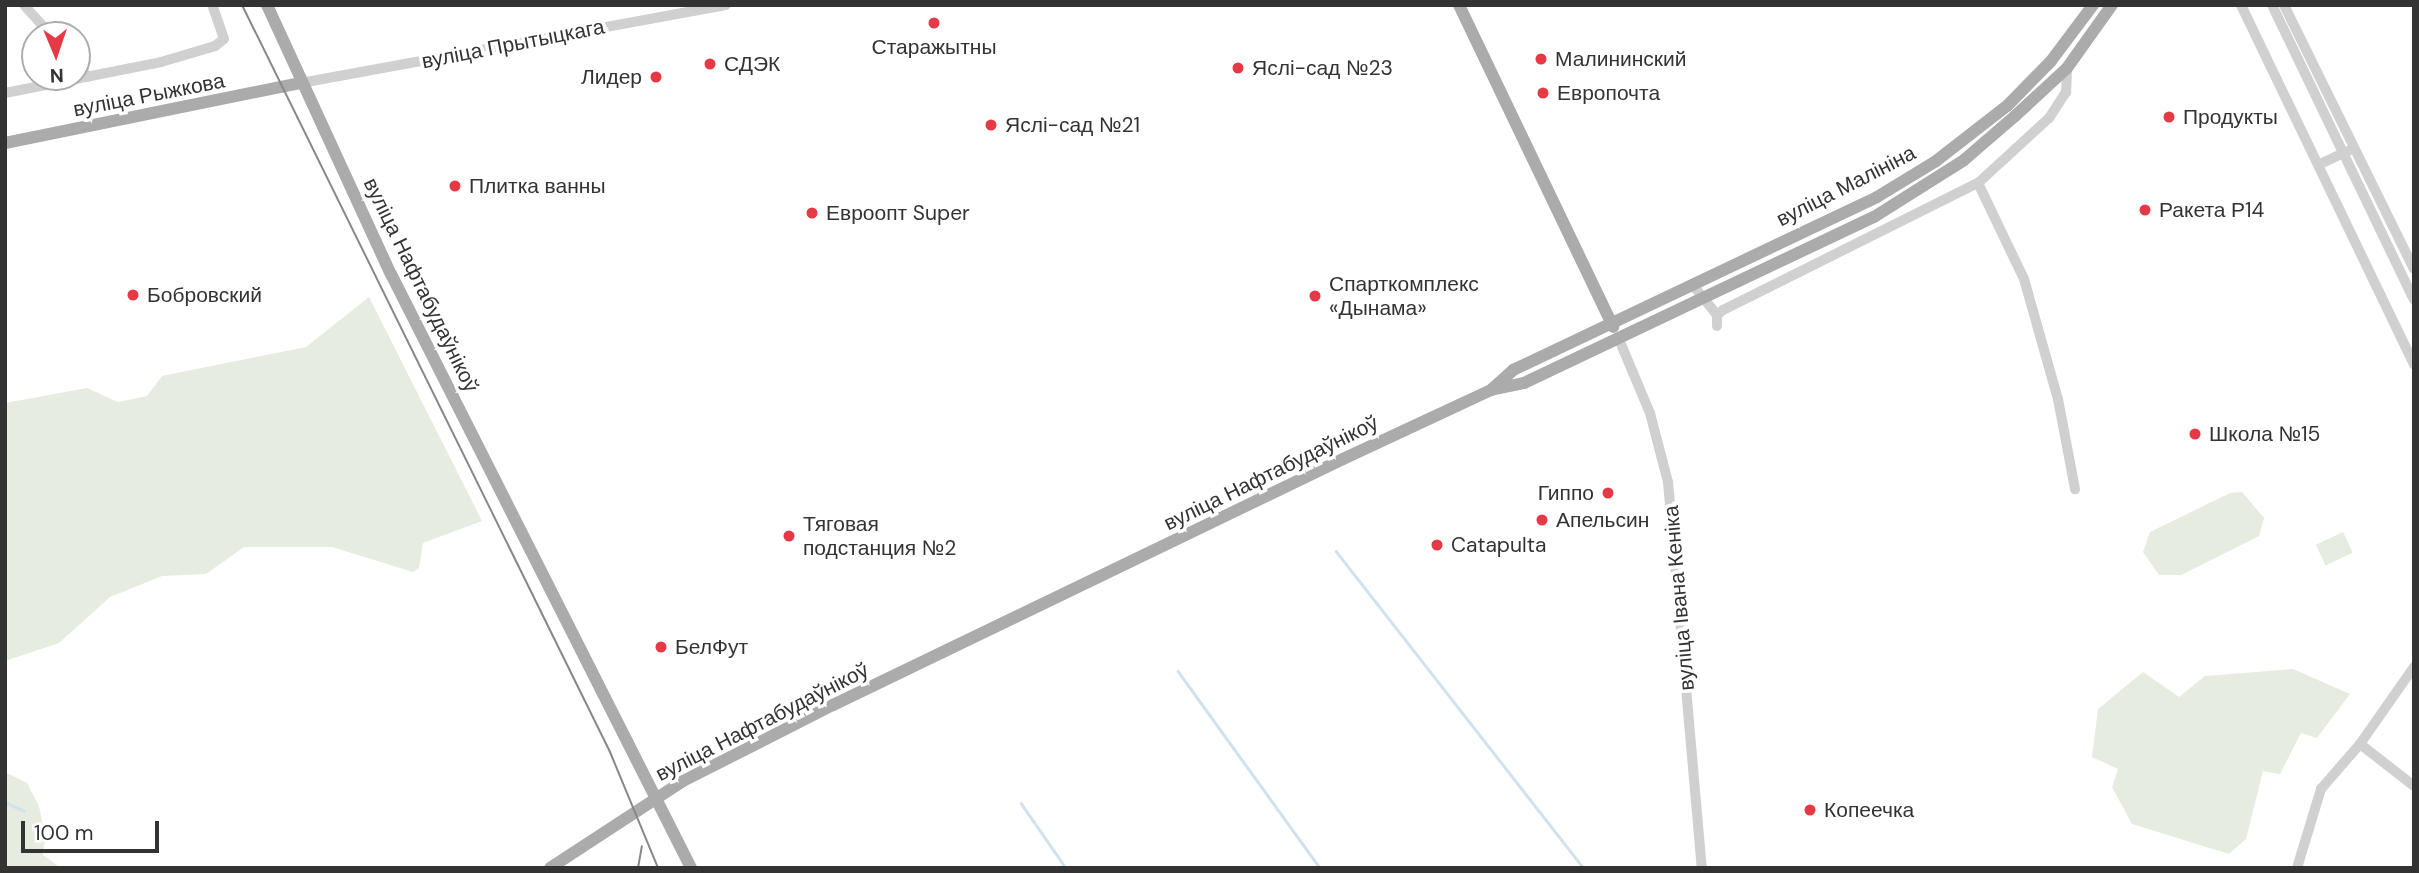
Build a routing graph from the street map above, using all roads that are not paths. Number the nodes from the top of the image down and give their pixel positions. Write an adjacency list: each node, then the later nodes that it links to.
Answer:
1 (24, 5): 11 (street)
2 (212, 5): 13 (street)
3 (267, 5): 14 (main road, вуліца Нафтабудаўнікоў)
4 (726, 5): 14 (street, вуліца Прытыцкага)
5 (1460, 5): 24 (main road)
6 (2093, 5): 21 (main road, вуліца Малініна)
7 (2112, 5): 12 (main road, вуліца Малініна)
8 (2241, 5): 18 (street)
9 (2272, 5): 17 (street)
10 (2284, 5): 16 (street)
11 (38, 21)
12 (2067, 68): 19 (street, вуліца Малініна); 22 (main road, вуліца Малініна)
13 (91, 76)
14 (301, 83): 15 (main road, вуліца Рыжкова); 32 (main road, вуліца Нафтабудаўнікоў)
15 (5, 143)
16 (2354, 148): 17 (street); 20 (street)
17 (2343, 153): 18 (street); 23 (street)
18 (2320, 164): 26 (street)
19 (1978, 183): 22 (street, вуліца Малініна); 28 (street)
20 (2414, 269)
21 (1692, 284): 22 (street); 24 (main road, вуліца Малініна)
22 (1700, 298): 25 (main road, вуліца Малініна)
23 (2414, 300)
24 (1611, 322): 25 (main road); 27 (main road, вуліца Нафтабудаўнікоў)
25 (1618, 337): 27 (main road, вуліца Нафтабудаўнікоў); 35 (street, вуліца Івана Кеніка)
26 (2414, 365)
27 (1492, 390): 32 (main road, вуліца Нафтабудаўнікоў)
28 (2075, 489)
29 (2414, 667): 30 (street)
30 (2360, 744): 31 (street); 36 (street)
31 (2414, 786)
32 (657, 799): 33 (main road); 34 (main road)
33 (550, 868)
34 (691, 868)
35 (1702, 868)
36 (2297, 868)

